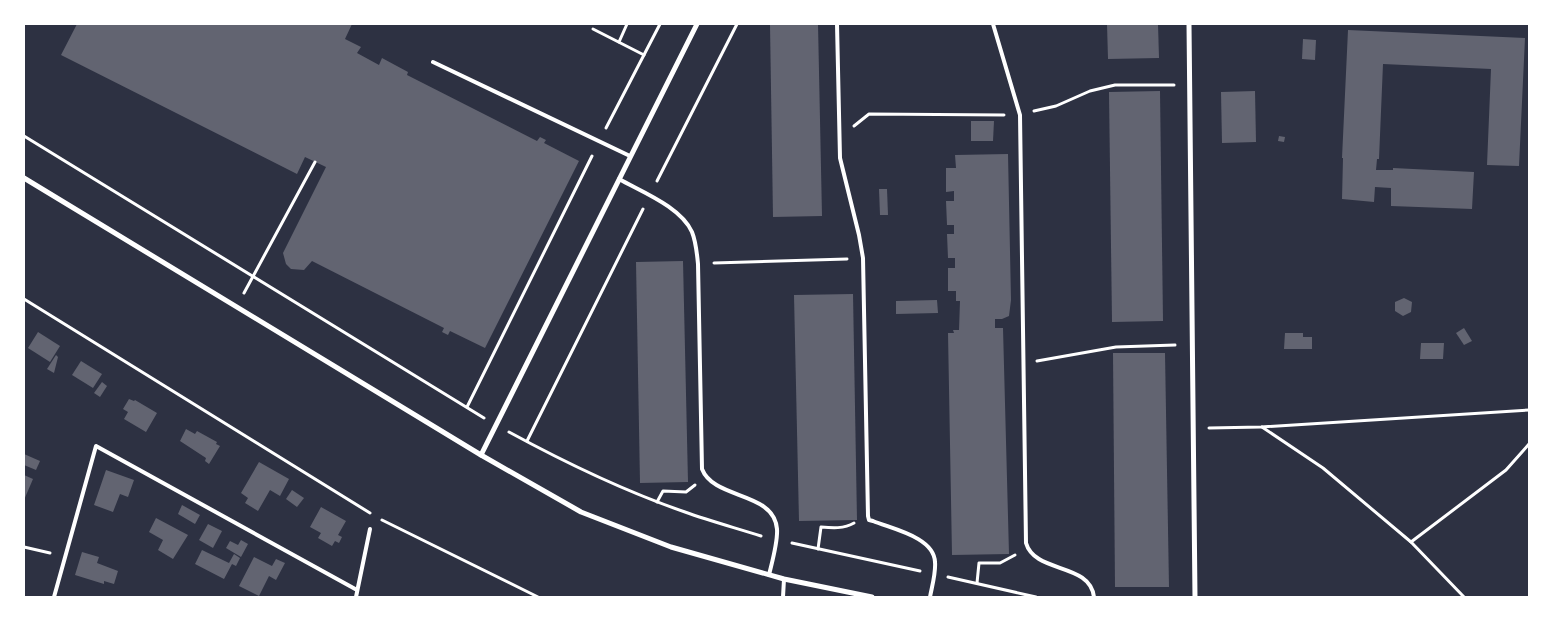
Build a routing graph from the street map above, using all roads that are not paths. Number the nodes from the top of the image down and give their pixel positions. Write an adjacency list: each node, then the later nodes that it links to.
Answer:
1 (697, 24): 6 (street)
2 (837, 24): 18 (lane)
3 (993, 24): 19 (lane)
4 (1189, 24): 20 (street)
5 (434, 62): 6 (lane)
6 (630, 156): 8 (street)
7 (24, 178): 9 (street)
8 (619, 179): 9 (street); 11 (lane)
9 (481, 456): 11 (street)
10 (370, 529): 13 (lane)
11 (769, 575): 12 (street)
12 (784, 579): 16 (lane); 17 (street)
13 (357, 590): 14 (lane); 15 (lane)
14 (54, 597)
15 (356, 597)
16 (783, 597)
17 (872, 597)
18 (930, 597)
19 (1094, 597)
20 (1196, 597)

